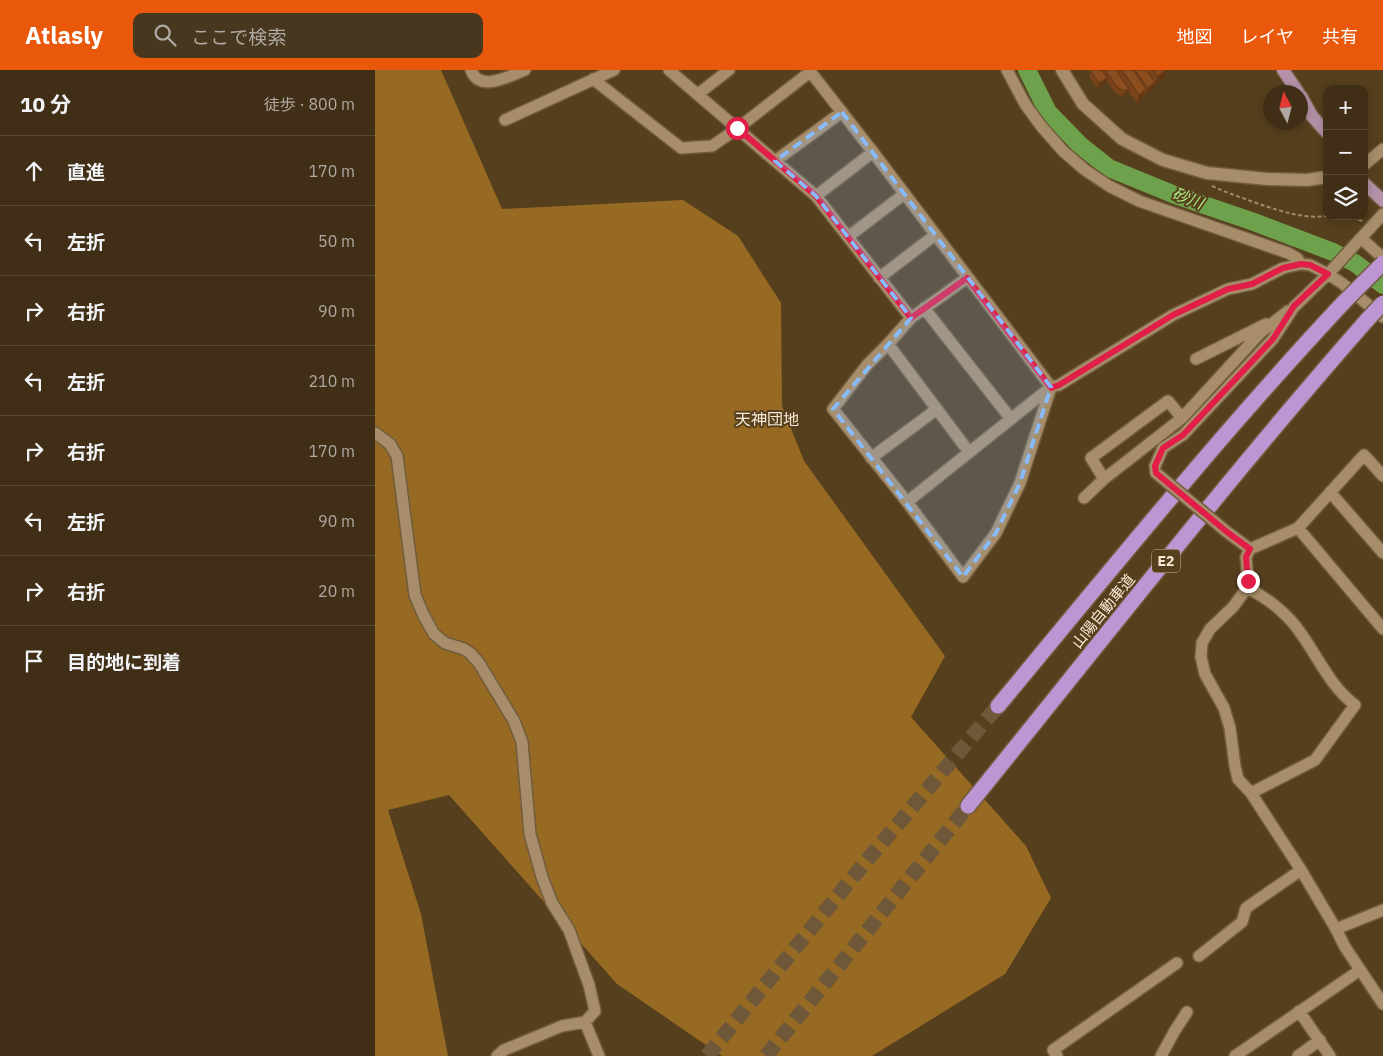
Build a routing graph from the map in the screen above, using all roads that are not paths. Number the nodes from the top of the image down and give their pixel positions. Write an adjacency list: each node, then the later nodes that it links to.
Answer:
1 (471, 70): 2 (street)
2 (525, 70)
3 (614, 70): 10 (street)
4 (669, 70): 12 (street)
5 (729, 70): 12 (street)
6 (1007, 70): 33 (street)
7 (1062, 70): 22 (street)
8 (1283, 70): 11 (main road)
9 (810, 71): 14 (street); 16 (street)
10 (593, 79): 15 (street); 16 (street)
11 (1294, 85)
12 (698, 94): 16 (street)
13 (1308, 109): 17 (main road)
14 (842, 112): 19 (street); 20 (street)
15 (505, 120)
16 (737, 128): 20 (street)
17 (1324, 130)
18 (1383, 149): 21 (street)
19 (873, 152): 24 (street); 25 (street)
20 (775, 161): 25 (street)
21 (1368, 162)
22 (1323, 178)
23 (1368, 187): 26 (main road)
24 (904, 194): 28 (street); 29 (street)
25 (816, 196): 29 (street)
26 (1383, 201)
27 (1383, 214): 30 (street)
28 (935, 235): 35 (street); 36 (street)
29 (847, 237): 35 (street)
30 (1359, 241): 31 (street); 34 (street)
31 (1383, 258)
32 (1383, 263): 62 (highway, 山陽自動車道 / E2, bridge)
33 (1301, 264): 34 (street); 45 (street)
34 (1328, 274): 38 (street); 40 (street)
35 (879, 278): 41 (street)
36 (967, 278): 39 (street); 45 (street)
37 (1383, 303): 64 (highway, 山陽自動車道 / E2, bridge)
38 (1294, 306): 42 (street); 58 (street, bridge)
39 (925, 308): 41 (street); 48 (street)
40 (1383, 317)
41 (911, 318): 43 (street)
42 (1275, 321): 44 (street); 47 (street)
43 (888, 344): 46 (street); 51 (street)
44 (1196, 359)
45 (1051, 388): 48 (street); 56 (street)
46 (937, 408): 50 (street); 51 (street)
47 (1182, 418): 53 (street); 53 (street)
48 (1011, 419): 50 (street)
49 (375, 433): 74 (street)
50 (969, 452): 56 (street)
51 (871, 458): 56 (street)
52 (1383, 476): 54 (street)
53 (1104, 480): 55 (street)
54 (1330, 492): 57 (street); 59 (street)
55 (1084, 498)
56 (907, 502)
57 (1298, 528): 58 (street); 61 (street)
58 (1250, 549): 60 (street)
59 (1382, 550)
60 (1247, 588): 63 (street); 63 (street)
61 (1383, 630)
62 (998, 706)
63 (1251, 793): 65 (street)
64 (968, 806)
65 (1301, 870): 67 (street); 68 (street)
66 (1383, 910): 67 (street)
67 (1336, 929): 70 (street)
68 (1199, 956)
69 (1177, 963): 78 (street)
70 (1360, 970): 71 (street); 72 (street)
71 (1383, 1004)
72 (1299, 1011): 75 (street); 80 (street)
73 (1187, 1012): 79 (street)
74 (585, 1022): 76 (street); 77 (street)
75 (1319, 1040): 81 (street); 82 (street)
76 (497, 1056)
77 (599, 1056)
78 (1057, 1056)
79 (1161, 1056)
80 (1235, 1056)
81 (1298, 1056)
82 (1331, 1056)

